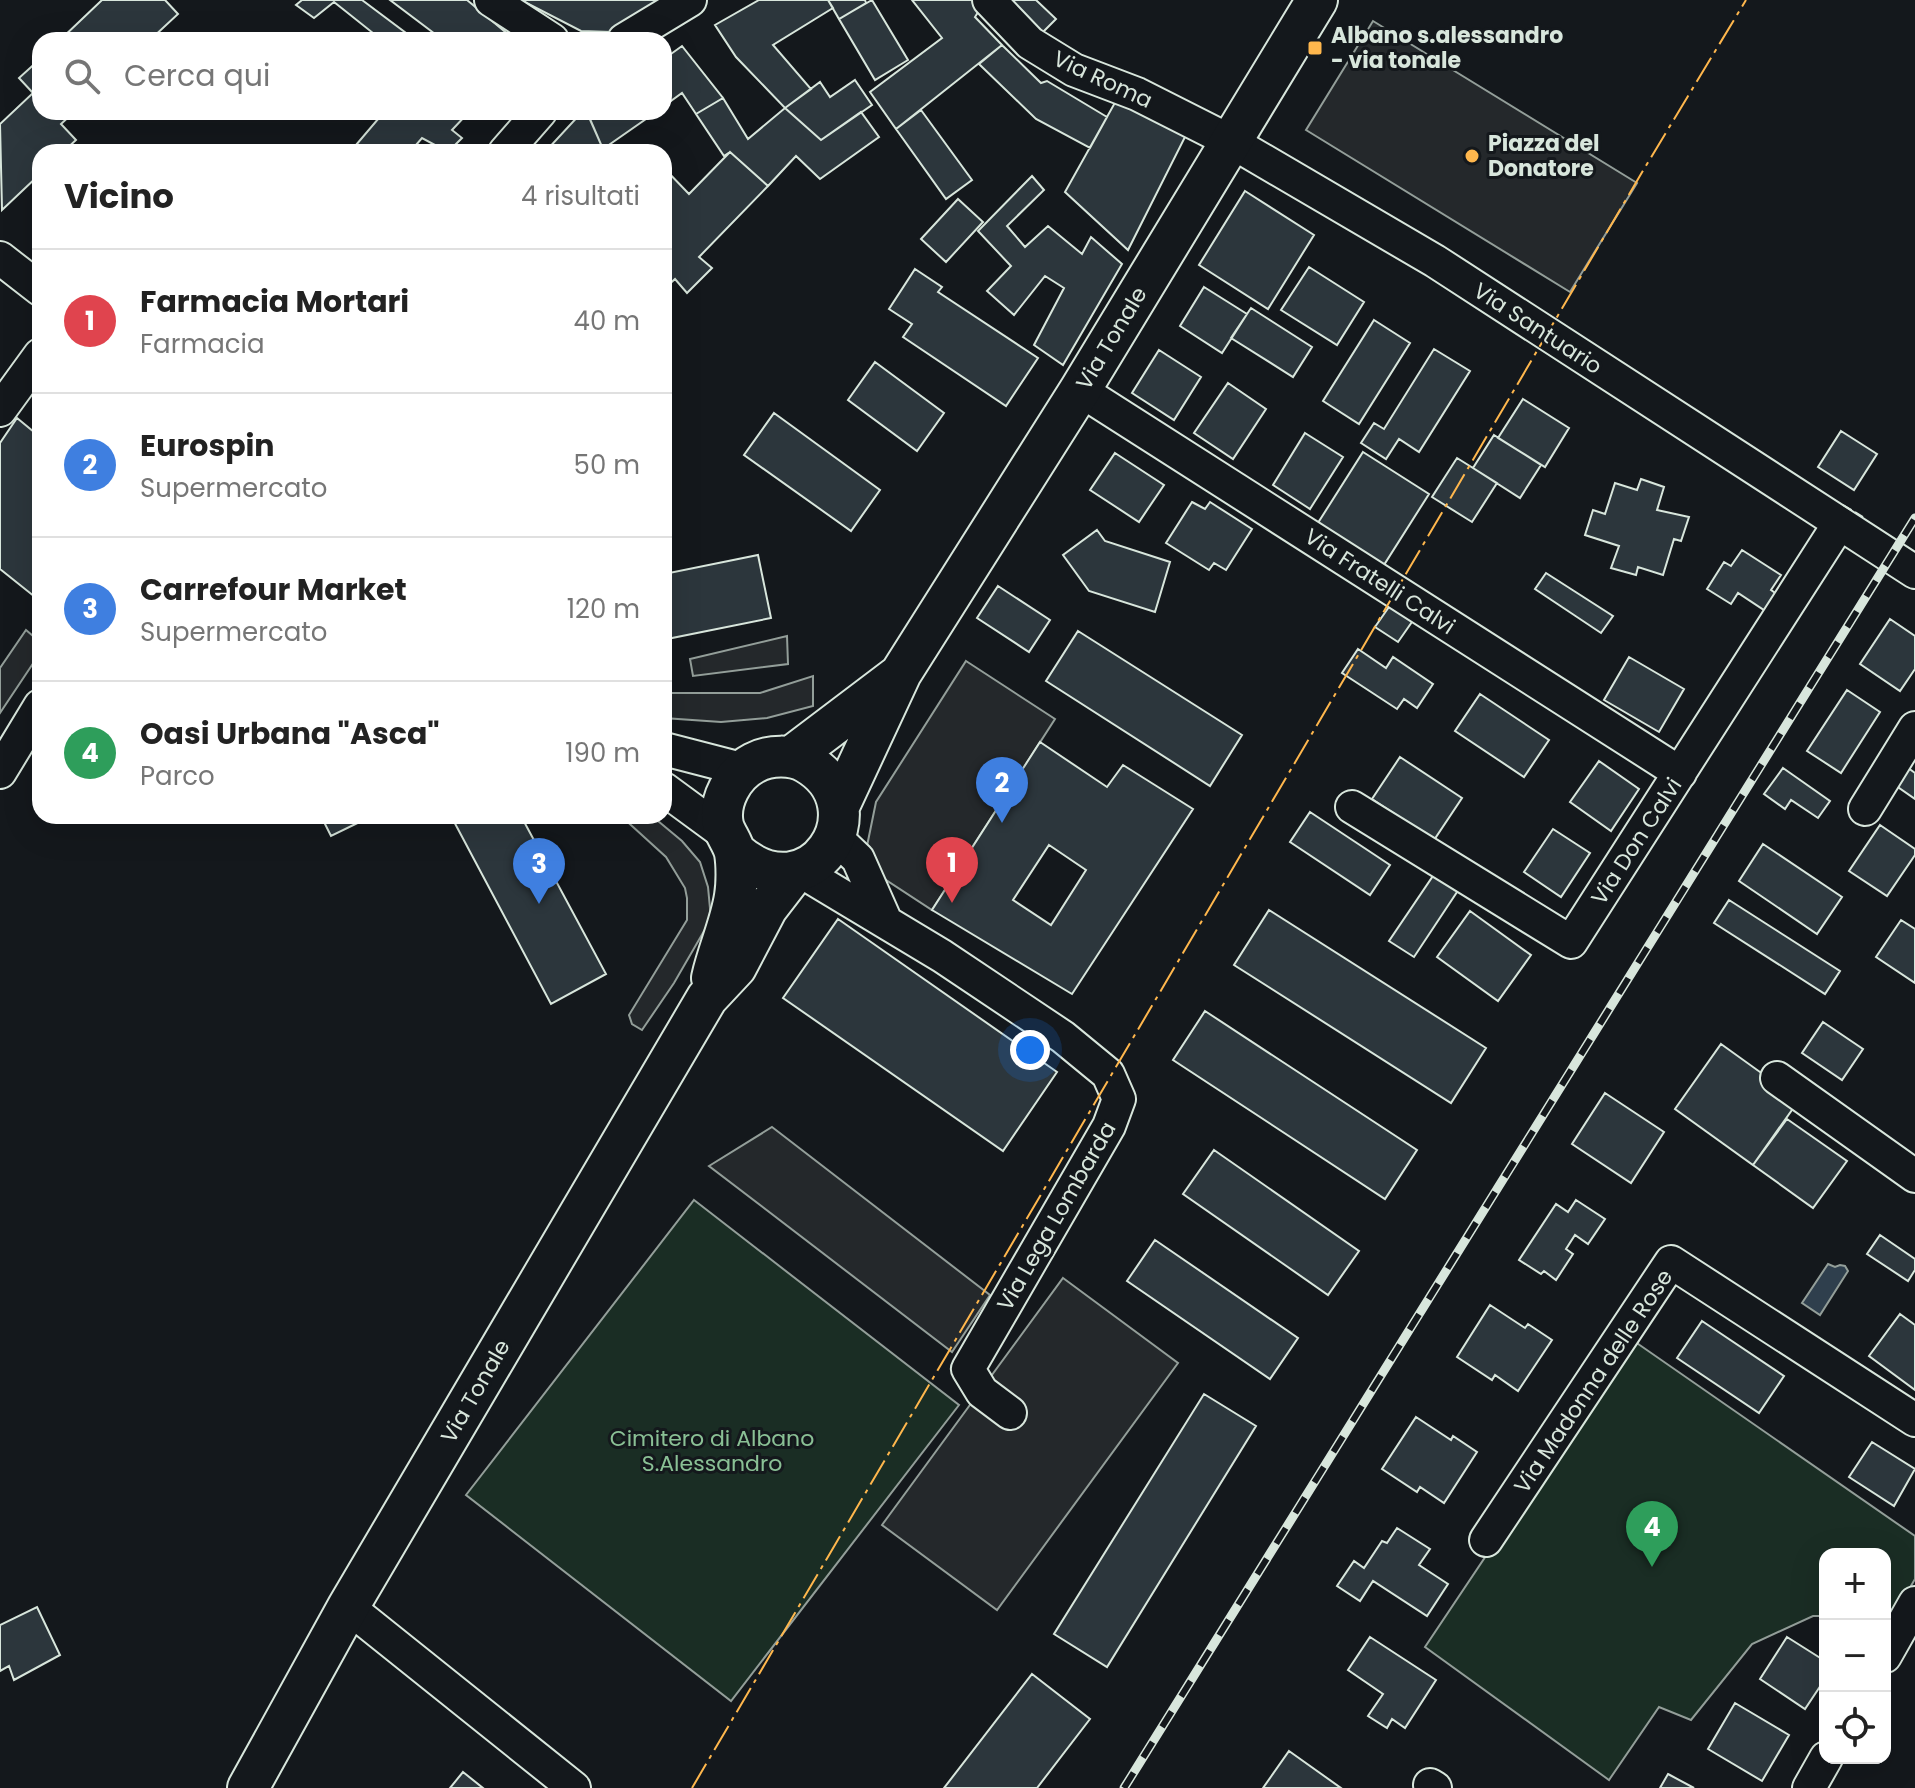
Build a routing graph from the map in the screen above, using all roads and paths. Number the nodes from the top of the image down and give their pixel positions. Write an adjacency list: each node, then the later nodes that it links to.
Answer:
1 (491, 0): 5 (street)
2 (690, 0): 6 (street)
3 (989, 0): 8 (street, Via Roma)
4 (1317, 0): 8 (main road, Via Tonale)
5 (540, 32)
6 (637, 32)
7 (533, 120): 9 (street)
8 (1230, 141): 13 (main road, Via Tonale); 15 (street, Via Santuario)
9 (512, 144)
10 (0, 258): 11 (street)
11 (32, 283)
12 (32, 366): 14 (street)
13 (1080, 390): 17 (main road, Via Tonale); 24 (street, Via Fratelli Calvi)
14 (0, 410)
15 (1839, 524): 16 (street, Via Santuario); 24 (street, Via Don Calvi)
16 (1915, 572)
17 (901, 673): 21 (main road, Via Tonale); 28 (main road, Via Tonale)
18 (32, 719): 23 (street)
19 (1915, 728): 27 (street)
20 (672, 751): 22 (street)
21 (791, 757): 22 (main road, Via Tonale); 28 (main road)
22 (745, 770): 29 (main road, Via Tonale)
23 (0, 772)
24 (1680, 773): 26 (street, Via Don Calvi)
25 (672, 795): 29 (street)
26 (1352, 807)
27 (1865, 809)
28 (837, 822): 30 (main road, Via Tonale); 31 (street)
29 (732, 844): 30 (main road); 32 (main road, Via Tonale)
30 (796, 872): 31 (street, Via Lega Lombarda); 32 (main road, Via Tonale)
31 (886, 922): 35 (street, Via Lega Lombarda)
32 (707, 998): 39 (main road, Via Tonale)
33 (1777, 1078): 34 (street)
34 (1915, 1176)
35 (1010, 1413)
36 (1915, 1420): 37 (street, Via Madonna delle Rose)
37 (1486, 1540)
38 (1915, 1603): 40 (street)
39 (348, 1607): 42 (main road, Via Tonale); 43 (street)
40 (1891, 1645)
41 (1823, 1764): 44 (street)
42 (248, 1788)
43 (574, 1788)
44 (1809, 1788)

